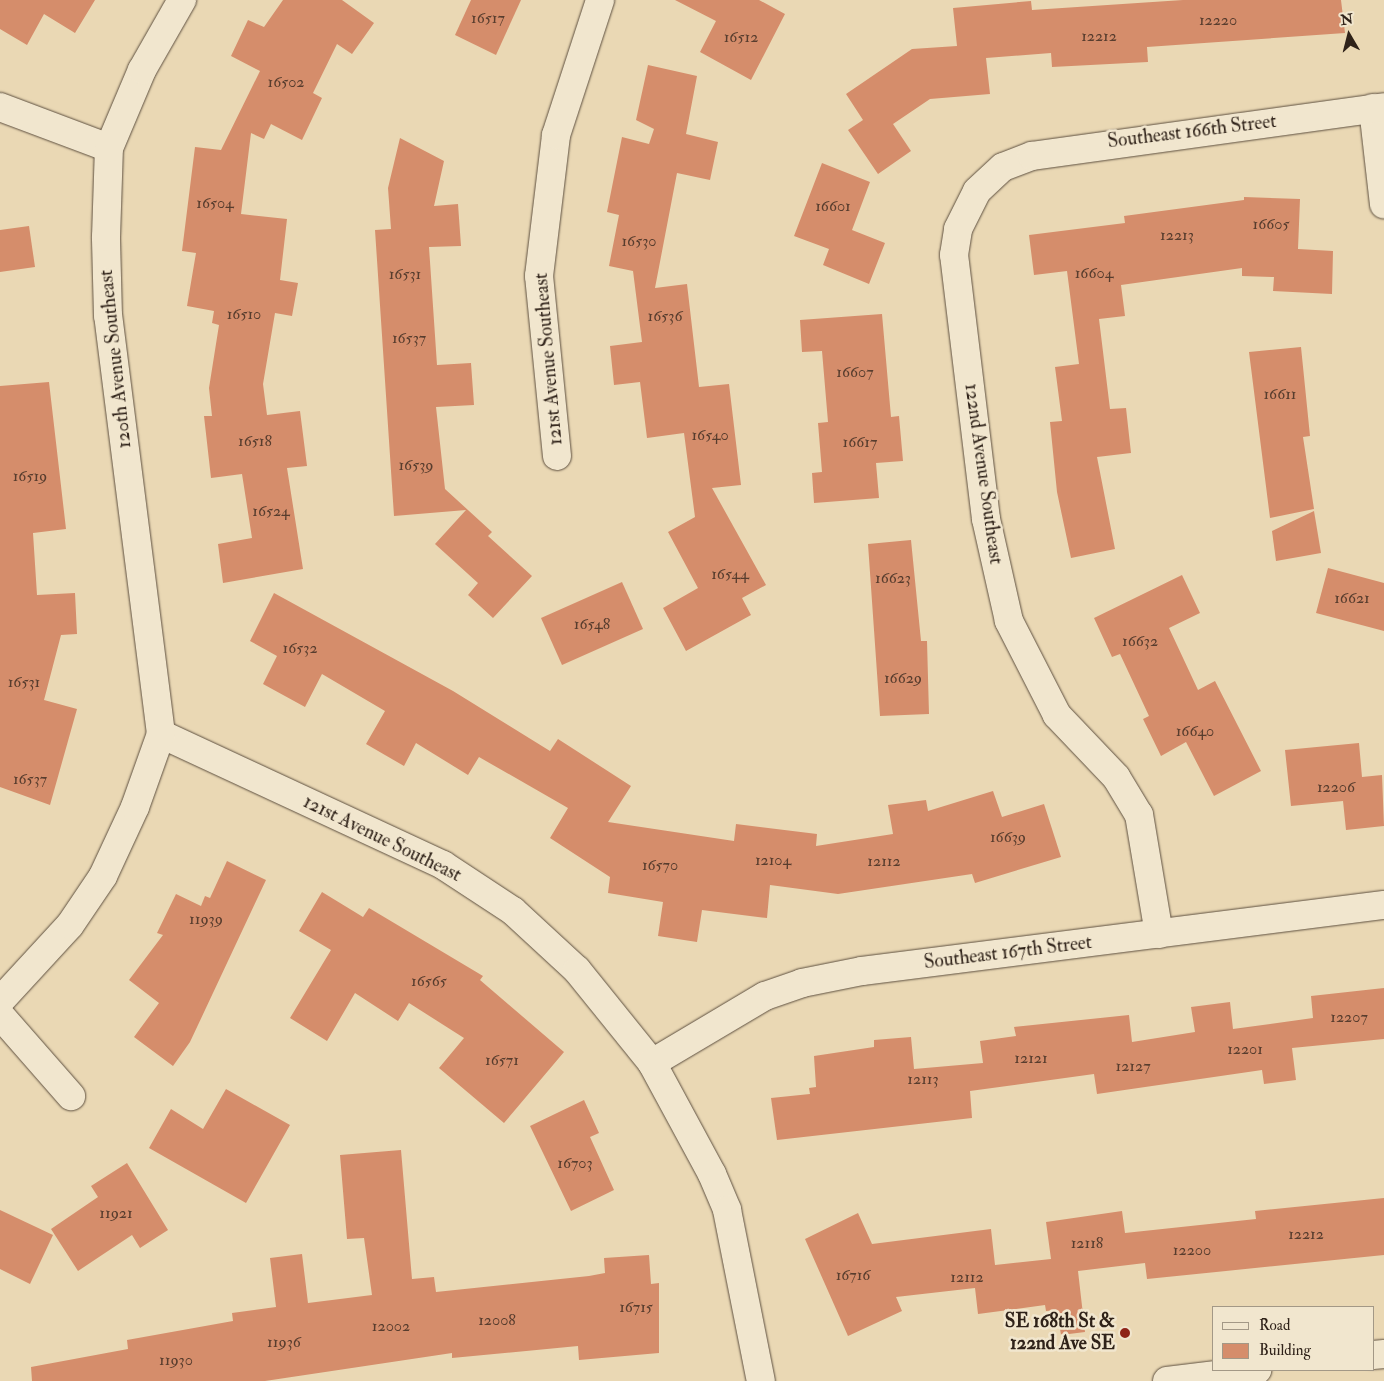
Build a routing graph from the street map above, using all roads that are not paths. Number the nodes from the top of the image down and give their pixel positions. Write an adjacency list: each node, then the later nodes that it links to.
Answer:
1 (182, 0): 5 (street, 120th Avenue Southeast)
2 (600, 0): 8 (street, 121st Avenue Southeast)
3 (0, 107): 5 (street)
4 (1379, 108): 6 (street, Southeast 166th Street); 7 (street)
5 (109, 148): 9 (street, 120th Avenue Southeast)
6 (1003, 166): 11 (street, 122nd Avenue Southeast)
7 (1384, 204)
8 (557, 456)
9 (161, 734): 12 (street); 14 (street, 121st Avenue Southeast)
10 (1384, 905): 11 (street, Southeast 167th Street)
11 (1159, 934): 14 (street, Southeast 167th Street)
12 (0, 1001)
13 (0, 1015): 15 (street)
14 (652, 1063): 17 (street, 121st Avenue Southeast)
15 (71, 1096)
16 (1249, 1371): 18 (street)
17 (761, 1381)
18 (1167, 1381)

